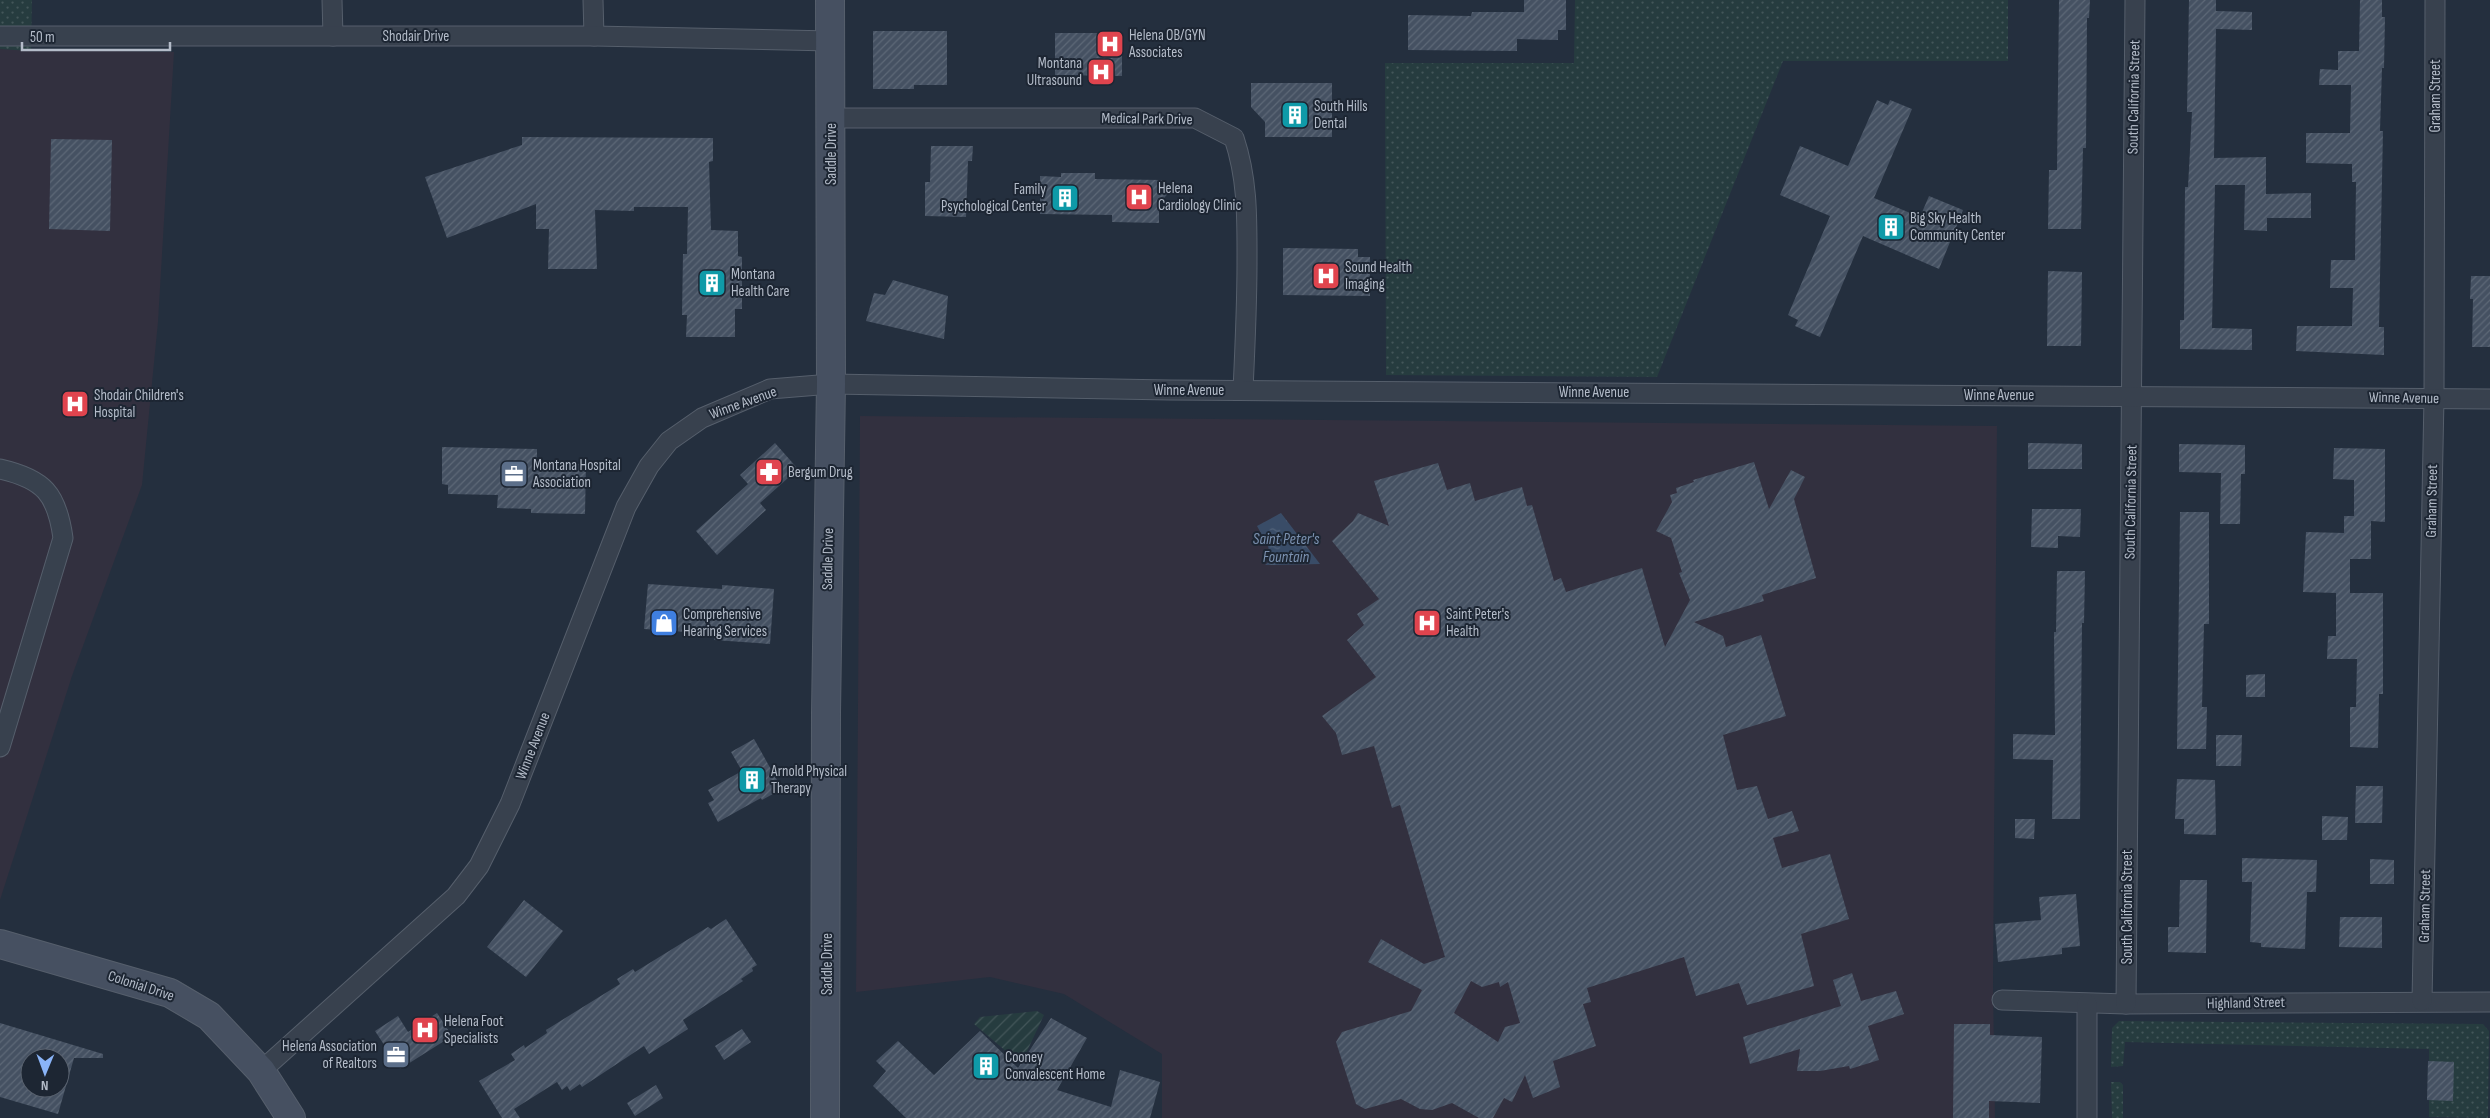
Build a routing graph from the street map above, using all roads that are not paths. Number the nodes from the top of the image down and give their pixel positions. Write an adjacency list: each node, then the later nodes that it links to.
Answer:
1 (332, 0): 7 (street)
2 (593, 0): 8 (street)
3 (830, 0): 9 (street, Saddle Drive)
4 (2136, 0): 13 (street, South California Street)
5 (2435, 0): 14 (street, Graham Street)
6 (0, 36): 7 (street, Shodair Drive)
7 (333, 36): 8 (street, Shodair Drive)
8 (594, 36): 9 (street, Shodair Drive)
9 (831, 41): 10 (street, Saddle Drive)
10 (831, 118): 11 (street, Saddle Drive); 12 (street, Medical Park Drive)
11 (831, 384): 12 (street, Winne Avenue); 24 (street, Winne Avenue); 26 (street, Saddle Drive)
12 (1243, 390): 13 (street, Winne Avenue)
13 (2132, 395): 14 (street, Winne Avenue); 23 (street, South California Street)
14 (2434, 398): 15 (street, Winne Avenue); 20 (street, Graham Street)
15 (2490, 399)
16 (0, 469): 17 (street)
17 (0, 747)
18 (0, 944): 24 (street, Colonial Drive)
19 (2002, 1000): 22 (street, Highland Street)
20 (2422, 1001): 21 (street, Highland Street); 23 (street, Highland Street)
21 (2490, 1002)
22 (2086, 1004): 23 (street, Highland Street); 27 (street)
23 (2126, 1004)
24 (261, 1071): 25 (street, Colonial Drive)
25 (291, 1118)
26 (825, 1118)
27 (2087, 1118)

